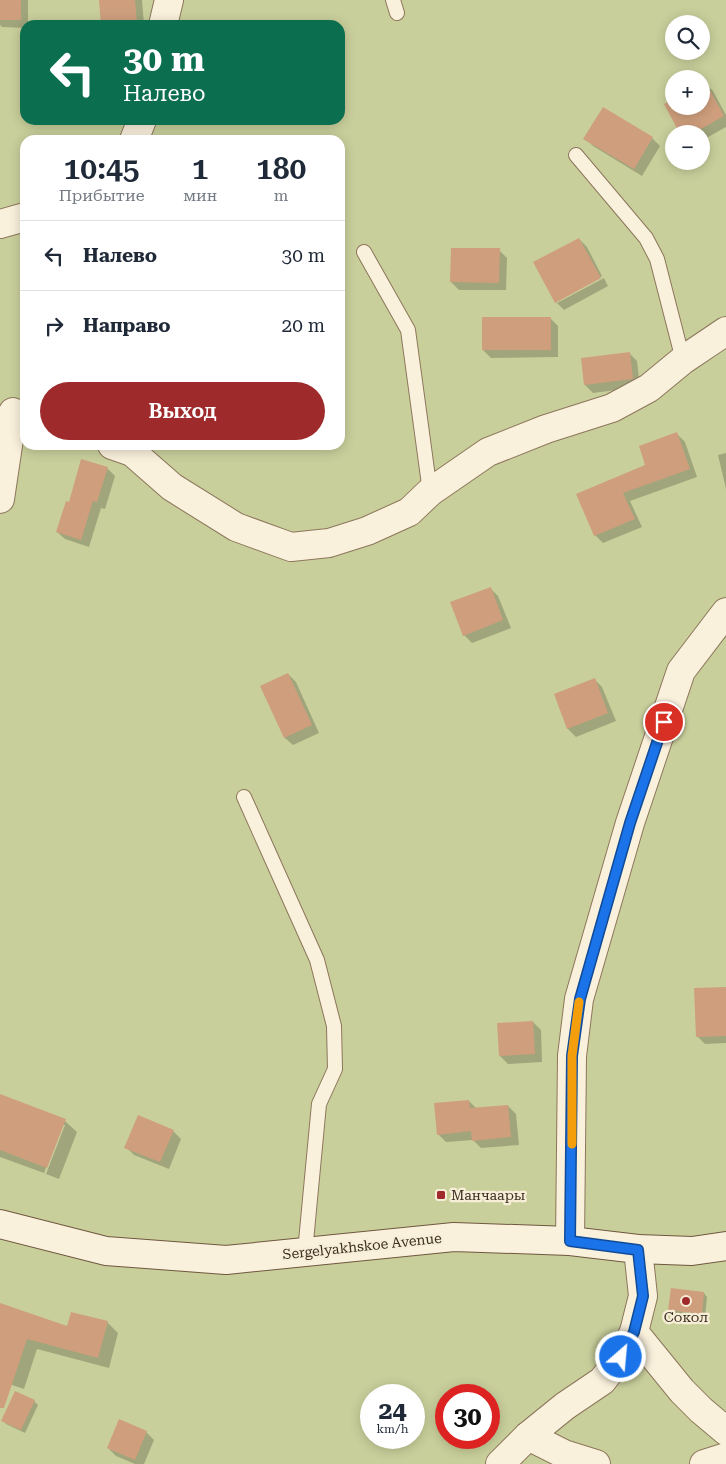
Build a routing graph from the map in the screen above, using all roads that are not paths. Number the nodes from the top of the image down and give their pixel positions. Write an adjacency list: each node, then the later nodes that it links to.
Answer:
1 (169, 0): 2 (street)
2 (164, 20)
3 (576, 155): 8 (lane)
4 (20, 218): 5 (street)
5 (0, 224)
6 (364, 252): 11 (lane)
7 (726, 332): 8 (street)
8 (683, 360): 11 (street)
9 (13, 412): 12 (street)
10 (126, 450): 11 (street)
11 (430, 492)
12 (0, 500)
13 (726, 612): 16 (street)
14 (244, 797): 19 (lane)
15 (0, 1224): 19 (street, Sergelyakhskoe Avenue)
16 (570, 1241): 18 (street, Sergelyakhskoe Avenue); 19 (street, Sergelyakhskoe Avenue)
17 (726, 1246): 18 (street, Sergelyakhskoe Avenue)
18 (638, 1250): 20 (street)
19 (305, 1252)
20 (634, 1332): 21 (street); 22 (street)
21 (726, 1431)
22 (528, 1436): 24 (street); 25 (street)
23 (726, 1457): 26 (street)
24 (500, 1464)
25 (596, 1464)
26 (704, 1464)

